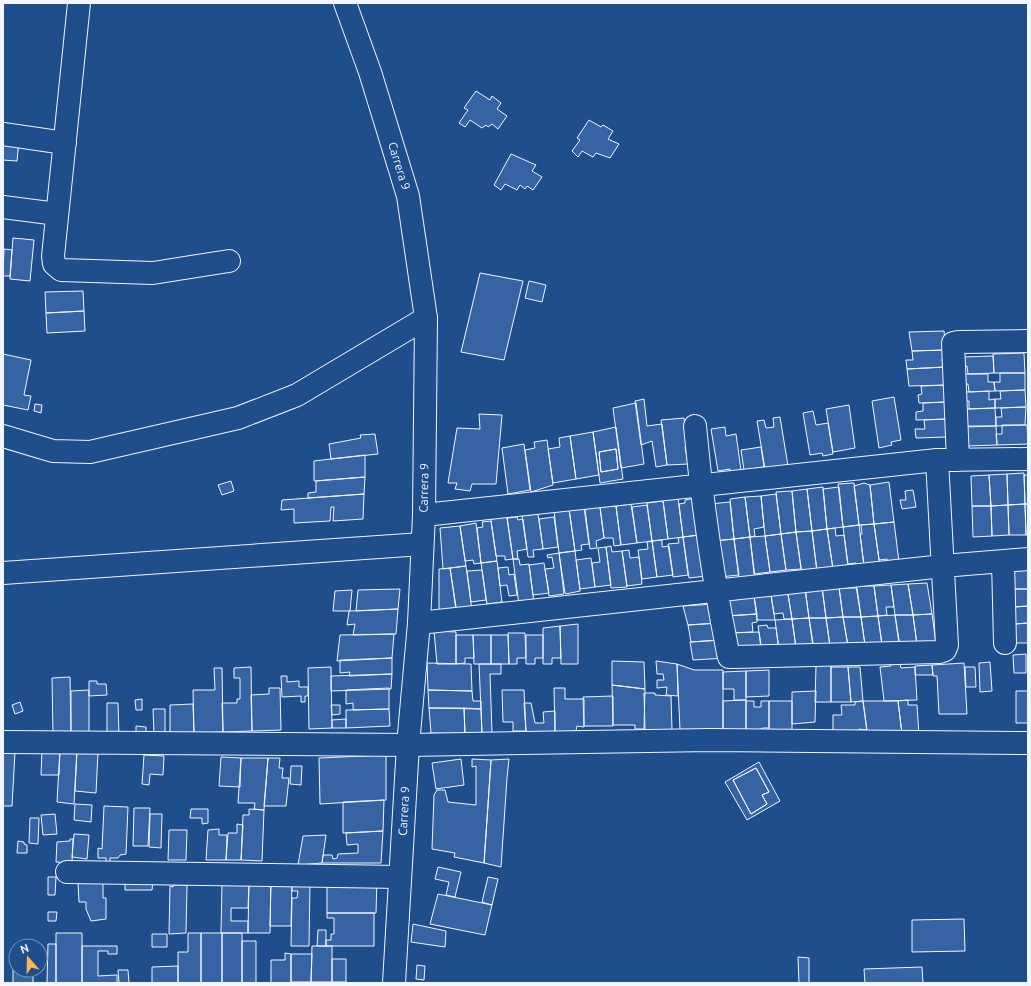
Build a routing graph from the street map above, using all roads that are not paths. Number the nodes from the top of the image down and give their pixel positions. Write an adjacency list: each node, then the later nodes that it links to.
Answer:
1 (79, 3): 4 (street)
2 (345, 3): 8 (street, Carrera 9)
3 (3, 134): 4 (street)
4 (64, 143): 6 (street)
5 (3, 207): 6 (street)
6 (57, 214): 7 (street)
7 (229, 262)
8 (426, 318): 11 (street); 15 (street, Carrera 9)
9 (1028, 341): 13 (street)
10 (695, 426): 14 (street)
11 (3, 436)
12 (1028, 459): 13 (street)
13 (948, 460): 14 (street); 19 (street)
14 (701, 486): 15 (street); 21 (street)
15 (424, 515): 16 (street, Carrera 9)
16 (422, 544): 20 (street); 22 (street, Carrera 9)
17 (1028, 560): 18 (street)
18 (1003, 562): 19 (street); 23 (street)
19 (943, 566): 21 (street); 21 (street)
20 (3, 573)
21 (716, 591): 22 (street)
22 (419, 623): 26 (street, Carrera 9)
23 (1005, 643)
24 (3, 742): 26 (street)
25 (1028, 743): 26 (street)
26 (408, 745): 28 (street, Carrera 9)
27 (67, 872): 28 (street)
28 (400, 877): 29 (street, Carrera 9)
29 (394, 983)

